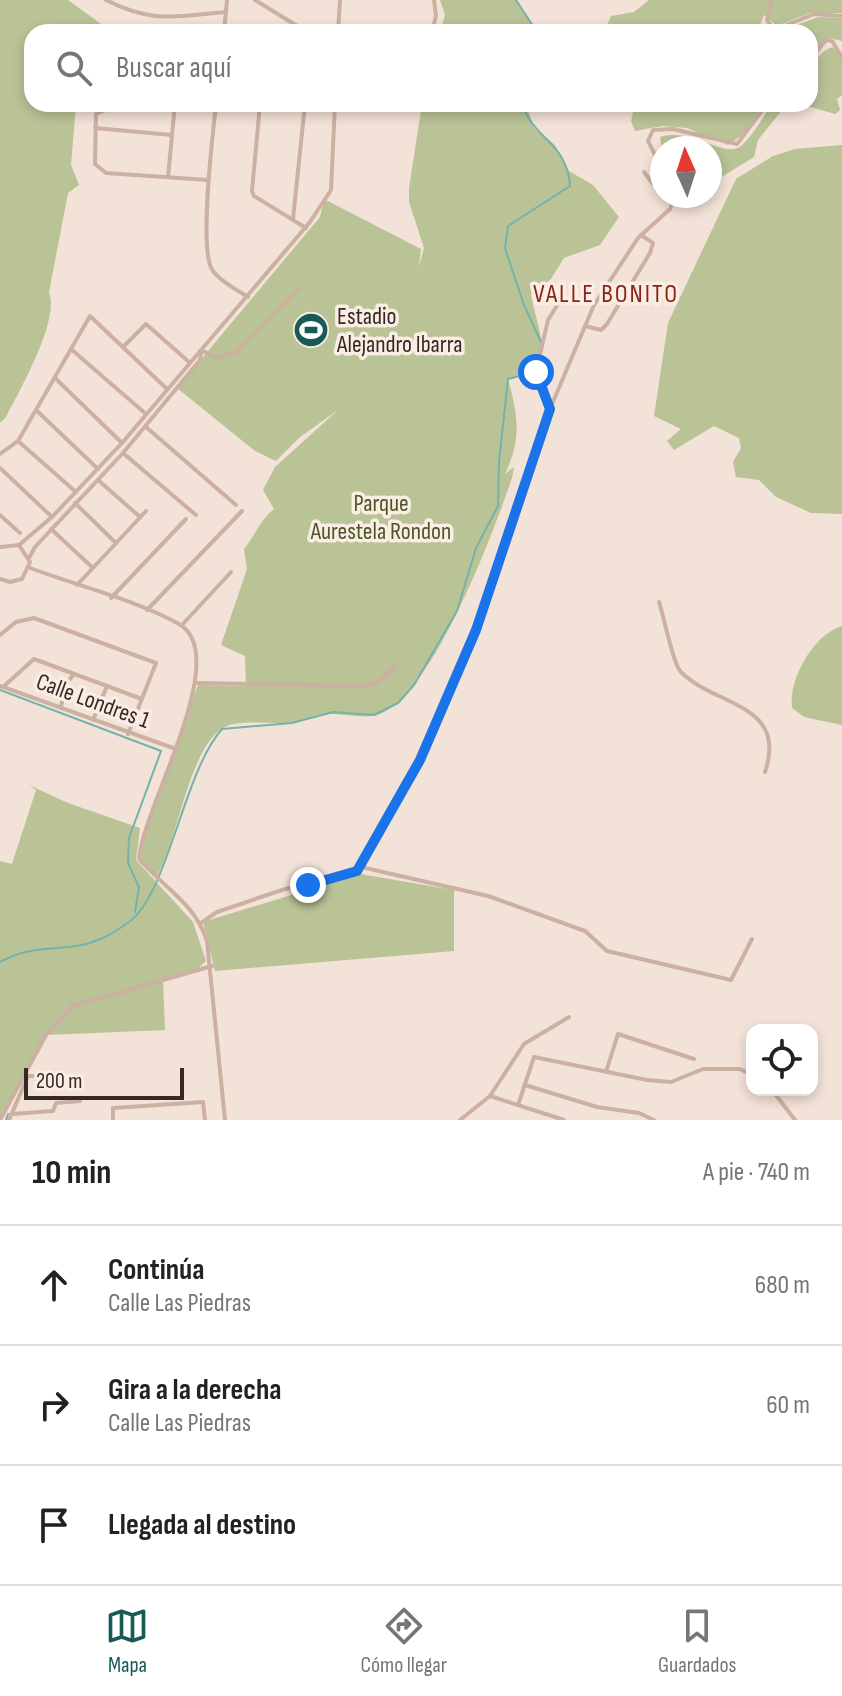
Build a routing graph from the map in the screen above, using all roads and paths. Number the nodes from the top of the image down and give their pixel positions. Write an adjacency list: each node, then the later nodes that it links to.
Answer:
1 (106, 0): 7 (street)
2 (227, 0): 7 (street)
3 (255, 0): 10 (street)
4 (340, 0): 11 (street)
5 (434, 0): 12 (street)
6 (772, 0): 13 (street)
7 (226, 12): 9 (street)
8 (842, 16): 14 (street)
9 (225, 24)
10 (294, 24)
11 (338, 24)
12 (434, 24)
13 (770, 24)
14 (789, 24)
15 (818, 50): 16 (street)
16 (842, 57)
17 (101, 112): 24 (street)
18 (174, 112): 25 (street)
19 (215, 112): 31 (street)
20 (259, 112): 34 (street)
21 (304, 112): 34 (street)
22 (335, 112): 35 (street)
23 (761, 112): 28 (street)
24 (95, 128): 25 (street); 30 (street)
25 (172, 135): 30 (street)
26 (650, 136): 27 (street)
27 (703, 136)
28 (722, 140)
29 (644, 172): 32 (street)
30 (168, 177): 31 (street)
31 (208, 180): 39 (street)
32 (650, 180)
33 (670, 208): 36 (street)
34 (293, 219): 35 (street)
35 (306, 228): 39 (street)
36 (641, 235): 40 (street); 40 (street)
37 (299, 289): 43 (street)
38 (563, 296): 47 (street)
39 (248, 298): 43 (street)
40 (585, 326): 47 (street)
41 (123, 347): 42 (street); 44 (street); 46 (street)
42 (72, 350): 45 (street); 49 (street)
43 (202, 352): 44 (street); 50 (street)
44 (190, 362): 46 (street)
45 (55, 378): 48 (street); 52 (street)
46 (167, 389): 49 (street)
47 (550, 409): 95 (street)
48 (36, 410): 51 (street); 56 (street)
49 (146, 414): 52 (street)
50 (146, 427): 53 (street); 60 (street)
51 (18, 441): 54 (street); 58 (street)
52 (122, 443): 56 (street)
53 (123, 453): 57 (street); 64 (street)
54 (0, 454)
55 (0, 468): 65 (street)
56 (98, 469): 58 (street)
57 (98, 480): 59 (street); 66 (street)
58 (76, 492): 65 (street)
59 (75, 503): 68 (street); 70 (street)
60 (236, 505)
61 (146, 511): 66 (street)
62 (242, 511): 81 (street)
63 (0, 515): 69 (street)
64 (196, 515)
65 (52, 517): 71 (street)
66 (140, 517): 70 (street)
67 (186, 519): 79 (street)
68 (51, 529): 73 (street); 75 (street)
69 (20, 533)
70 (116, 543): 75 (street)
71 (19, 545): 72 (street); 73 (street)
72 (0, 547)
73 (29, 558): 74 (street)
74 (30, 568): 77 (street); 78 (street)
75 (93, 568): 78 (street)
76 (231, 572): 82 (street)
77 (0, 579)
78 (77, 585): 79 (street)
79 (111, 598): 81 (street)
80 (659, 602): 94 (street)
81 (147, 611): 82 (street)
82 (182, 625): 86 (street)
83 (0, 635): 89 (street)
84 (396, 666): 86 (street)
85 (74, 674): 87 (street); 88 (street); 90 (street)
86 (197, 683): 93 (street)
87 (2, 686): 90 (street, Calle Londres 1)
88 (107, 686): 89 (street); 91 (street)
89 (142, 699): 92 (street)
90 (60, 708): 91 (street, Calle Londres 1)
91 (93, 720): 92 (street, Calle Londres 1)
92 (128, 734): 93 (street, Calle Londres 1)
93 (173, 748): 96 (street)
94 (765, 772)
95 (361, 867): 96 (street); 97 (street)
96 (201, 923): 98 (street)
97 (752, 939)
98 (212, 966): 111 (street); 115 (street)
99 (569, 1017): 105 (street)
100 (694, 1059): 101 (street)
101 (606, 1072): 102 (street); 104 (street)
102 (746, 1072)
103 (43, 1076): 109 (street)
104 (525, 1085): 108 (street); 118 (street)
105 (490, 1096): 108 (street); 116 (street)
106 (777, 1096): 119 (street)
107 (80, 1101): 109 (street)
108 (518, 1105): 110 (street)
109 (12, 1114): 112 (street)
110 (552, 1118): 117 (street)
111 (0, 1120)
112 (9, 1120)
113 (113, 1120): 114 (street)
114 (205, 1120)
115 (225, 1120)
116 (460, 1120)
117 (564, 1120)
118 (654, 1120)
119 (795, 1120)

